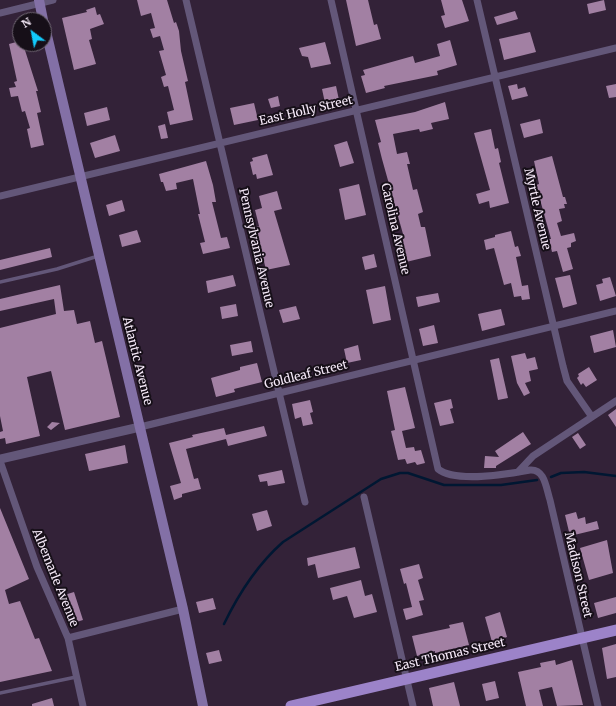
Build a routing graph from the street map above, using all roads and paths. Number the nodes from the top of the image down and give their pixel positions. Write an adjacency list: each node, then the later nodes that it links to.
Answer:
1 (53, 0): 5 (street)
2 (186, 0): 12 (street, Pennsylvania Avenue)
3 (331, 0): 11 (street, Carolina Avenue)
4 (477, 0): 10 (street, Myrtle Avenue)
5 (39, 2): 6 (main road, Atlantic Avenue); 7 (street)
6 (42, 12)
7 (0, 13)
8 (616, 48): 10 (street, East Holly Street)
9 (51, 52): 13 (main road, Atlantic Avenue)
10 (495, 76): 11 (street, East Holly Street); 18 (street, Myrtle Avenue)
11 (357, 111): 12 (street, East Holly Street); 19 (street, Carolina Avenue)
12 (220, 143): 13 (street, East Holly Street); 20 (street, Pennsylvania Avenue)
13 (80, 177): 14 (street, East Holly Street); 15 (main road, Atlantic Avenue)
14 (0, 196)
15 (98, 256): 16 (lane); 23 (main road, Atlantic Avenue)
16 (0, 282)
17 (616, 311): 18 (street, Goldleaf Street)
18 (552, 327): 19 (street, Goldleaf Street); 22 (street, Myrtle Avenue)
19 (415, 361): 20 (street, Goldleaf Street); 25 (street, Carolina Avenue)
20 (280, 394): 23 (street, Goldleaf Street); 27 (street, Pennsylvania Avenue)
21 (616, 402): 22 (street)
22 (592, 417): 25 (street)
23 (140, 427): 24 (street, Goldleaf Street); 28 (main road, Atlantic Avenue)
24 (0, 460): 30 (street, Albemarle Avenue)
25 (518, 473): 31 (street, Madison Street)
26 (364, 497): 33 (street)
27 (304, 502)
28 (183, 609): 30 (street); 36 (main road, Atlantic Avenue)
29 (616, 630): 31 (main road, East Thomas Street)
30 (68, 638): 32 (street, Albemarle Avenue)
31 (581, 638): 33 (main road, East Thomas Street); 39 (street, Madison Street)
32 (76, 677): 34 (lane); 35 (street, Albemarle Avenue)
33 (406, 679): 37 (main road, East Thomas Street); 38 (street)
34 (0, 693)
35 (83, 706)
36 (203, 706)
37 (291, 706)
38 (413, 706)
39 (598, 706)

